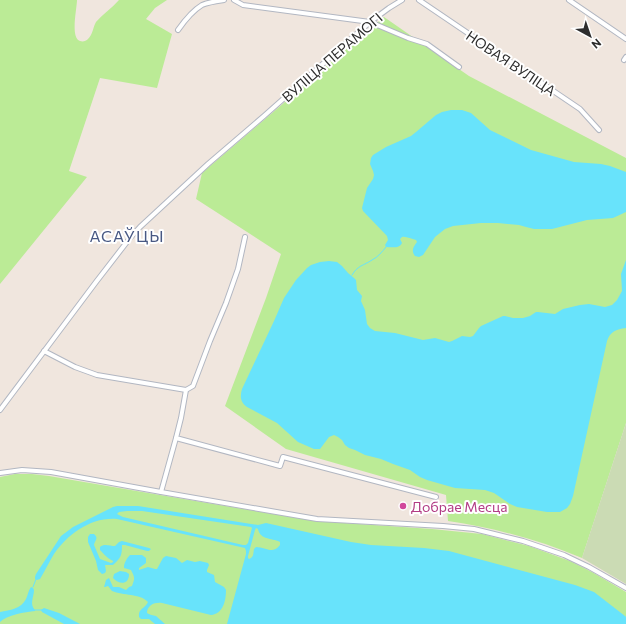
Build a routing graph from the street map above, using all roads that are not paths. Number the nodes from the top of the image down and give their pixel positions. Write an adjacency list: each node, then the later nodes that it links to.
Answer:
1 (224, 0): 7 (street)
2 (234, 0): 6 (street)
3 (402, 0): 6 (street, ВУЛІЦА ПЕРАМОГІ)
4 (419, 0): 10 (street, НОВАЯ ВУЛІЦА)
5 (569, 0): 8 (street)
6 (370, 22): 9 (street); 12 (street, ВУЛІЦА ПЕРАМОГІ)
7 (178, 30)
8 (626, 38)
9 (459, 67)
10 (599, 130)
11 (245, 237): 13 (street)
12 (44, 351): 13 (street); 14 (street, ВУЛІЦА ПЕРАМОГІ)
13 (186, 390): 15 (street)
14 (0, 410)
15 (176, 438): 17 (street); 18 (street)
16 (0, 473): 17 (street)
17 (161, 492): 19 (street)
18 (436, 497)
19 (626, 588)

